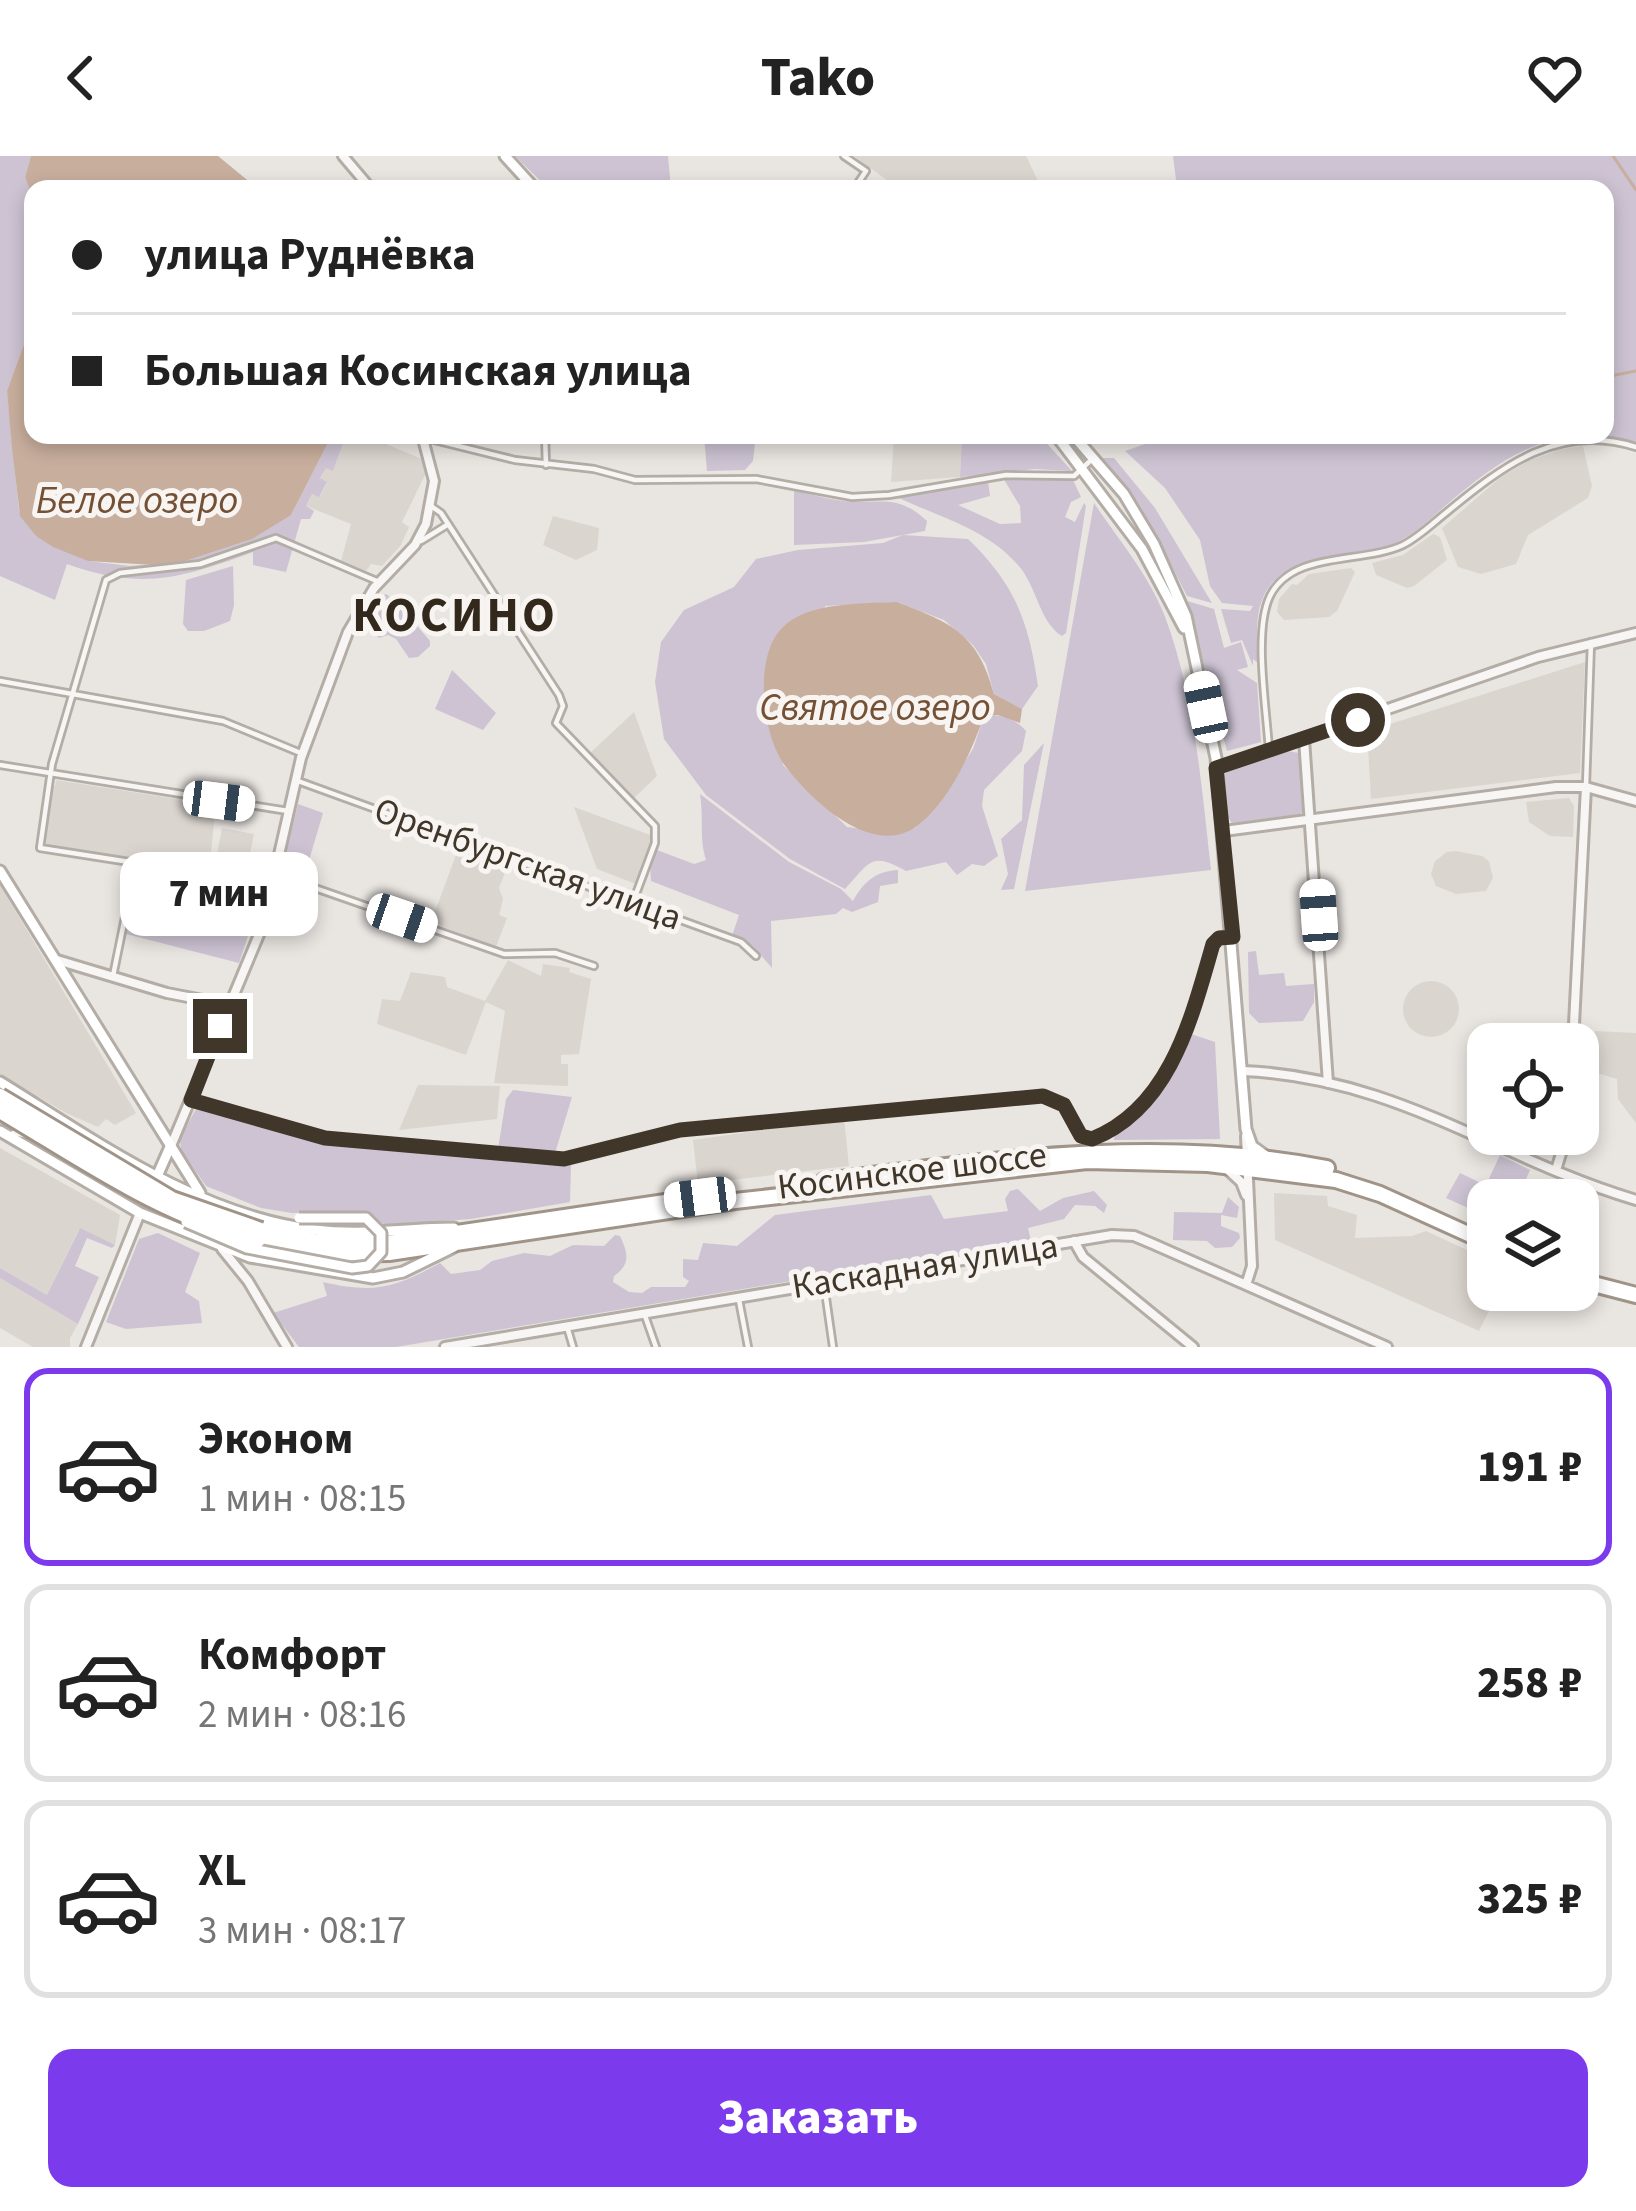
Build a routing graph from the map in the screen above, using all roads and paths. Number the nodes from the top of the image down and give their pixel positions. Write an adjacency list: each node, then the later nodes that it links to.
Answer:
1 (343, 156): 4 (street)
2 (505, 156): 5 (main road)
3 (844, 156): 6 (street)
4 (363, 180)
5 (527, 180)
6 (860, 180)
7 (425, 444): 16 (street)
8 (456, 444): 14 (street)
9 (545, 444): 14 (street)
10 (1064, 444): 15 (main road)
11 (1082, 444): 13 (main road)
12 (1567, 444): 28 (street)
13 (1095, 458): 15 (street); 24 (main road)
14 (546, 465): 15 (street)
15 (1083, 466): 24 (main road)
16 (430, 506): 17 (street); 18 (street)
17 (426, 524): 19 (street); 20 (street)
18 (447, 525): 19 (street); 41 (street)
19 (434, 532): 20 (street)
20 (415, 545): 21 (street)
21 (379, 582): 26 (street); 29 (street)
22 (1636, 633): 23 (street)
23 (1591, 642): 27 (street); 34 (street)
24 (1195, 655): 31 (main road)
25 (0, 681): 26 (street)
26 (70, 696): 29 (street); 32 (street)
27 (1304, 739): 28 (street); 37 (street)
28 (1269, 751): 31 (street)
29 (303, 754): 33 (street)
30 (0, 765): 32 (street)
31 (1216, 768): 38 (main road)
32 (51, 773): 36 (street); 46 (street)
33 (296, 780): 36 (street); 41 (street, Оренбургская улица)
34 (1586, 787): 35 (street); 37 (street); 48 (street)
35 (1636, 801)
36 (288, 811): 40 (street)
37 (1312, 820): 38 (street); 51 (street)
38 (1224, 831): 42 (main road)
39 (0, 872): 44 (main road)
40 (275, 874): 45 (street); 47 (street)
41 (633, 902): 43 (street, Оренбургская улица)
42 (1233, 937): 49 (main road); 59 (street)
43 (756, 956)
44 (57, 960): 46 (street); 61 (main road)
45 (594, 966)
46 (112, 977): 47 (street)
47 (229, 1005): 53 (street)
48 (1574, 1023)
49 (1243, 1071): 51 (street); 57 (main road)
50 (0, 1082): 54 (main road)
51 (1328, 1083): 69 (street)
52 (0, 1096): 77 (highway, Косинское шоссе, bridge)
53 (191, 1100): 59 (street); 61 (street)
54 (40, 1107): 58 (street); 60 (main road)
55 (0, 1111): 72 (highway, Косинское шоссе, bridge)
56 (0, 1128): 58 (main road); 64 (main road)
57 (1245, 1128): 65 (main road); 66 (street); 67 (main road)
58 (13, 1133): 64 (main road)
59 (1104, 1133): 62 (street)
60 (84, 1134): 68 (main road); 70 (main road)
61 (170, 1147): 70 (main road); 71 (main road)
62 (1107, 1149): 65 (highway, Косинское шоссе); 77 (highway, Косинское шоссе)
63 (1561, 1155): 69 (street)
64 (48, 1157): 68 (main road)
65 (1209, 1159): 66 (highway, Косинское шоссе); 74 (street); 80 (highway, Косинское шоссе)
66 (1246, 1162): 67 (highway, Косинское шоссе); 74 (street)
67 (1274, 1165): 74 (street); 76 (highway, Косинское шоссе); 78 (highway, Косинское шоссе)
68 (63, 1166): 75 (main road)
69 (1556, 1170): 73 (street)
70 (158, 1177): 71 (main road); 75 (main road)
71 (202, 1196): 77 (main road); 79 (main road)
72 (146, 1198): 77 (highway, Косинское шоссе, bridge); 77 (main road, bridge)
73 (1636, 1200)
74 (1249, 1202): 84 (street)
75 (140, 1214): 79 (main road); 98 (street)
76 (1467, 1224)
77 (260, 1229): 80 (highway, Косинское шоссе)
78 (1467, 1234)
79 (193, 1237): 82 (main road)
80 (476, 1240): 83 (main road)
81 (1074, 1241): 86 (street, Каскадная улица); 87 (street, Каскадная улица); 105 (street)
82 (216, 1246): 83 (main road); 91 (street)
83 (270, 1262): 91 (street)
84 (1252, 1266): 86 (street); 88 (street); 92 (street)
85 (1599, 1276): 90 (highway)
86 (1232, 1278): 88 (street, Каскадная улица)
87 (824, 1284): 94 (street, Каскадная улица); 104 (street)
88 (1246, 1285): 92 (street, Каскадная улица)
89 (1599, 1285): 93 (highway)
90 (1636, 1285)
91 (252, 1288): 99 (street)
92 (1259, 1290): 106 (street, Каскадная улица)
93 (1636, 1294)
94 (738, 1297): 95 (street, Каскадная улица); 103 (street)
95 (644, 1313): 96 (street, Каскадная улица); 102 (street)
96 (566, 1326): 97 (street, Каскадная улица); 101 (street)
97 (483, 1344): 100 (street, Каскадная улица)
98 (86, 1347)
99 (287, 1347)
100 (445, 1347)
101 (573, 1347)
102 (656, 1347)
103 (748, 1347)
104 (833, 1347)
105 (1193, 1347)
106 (1387, 1347)

